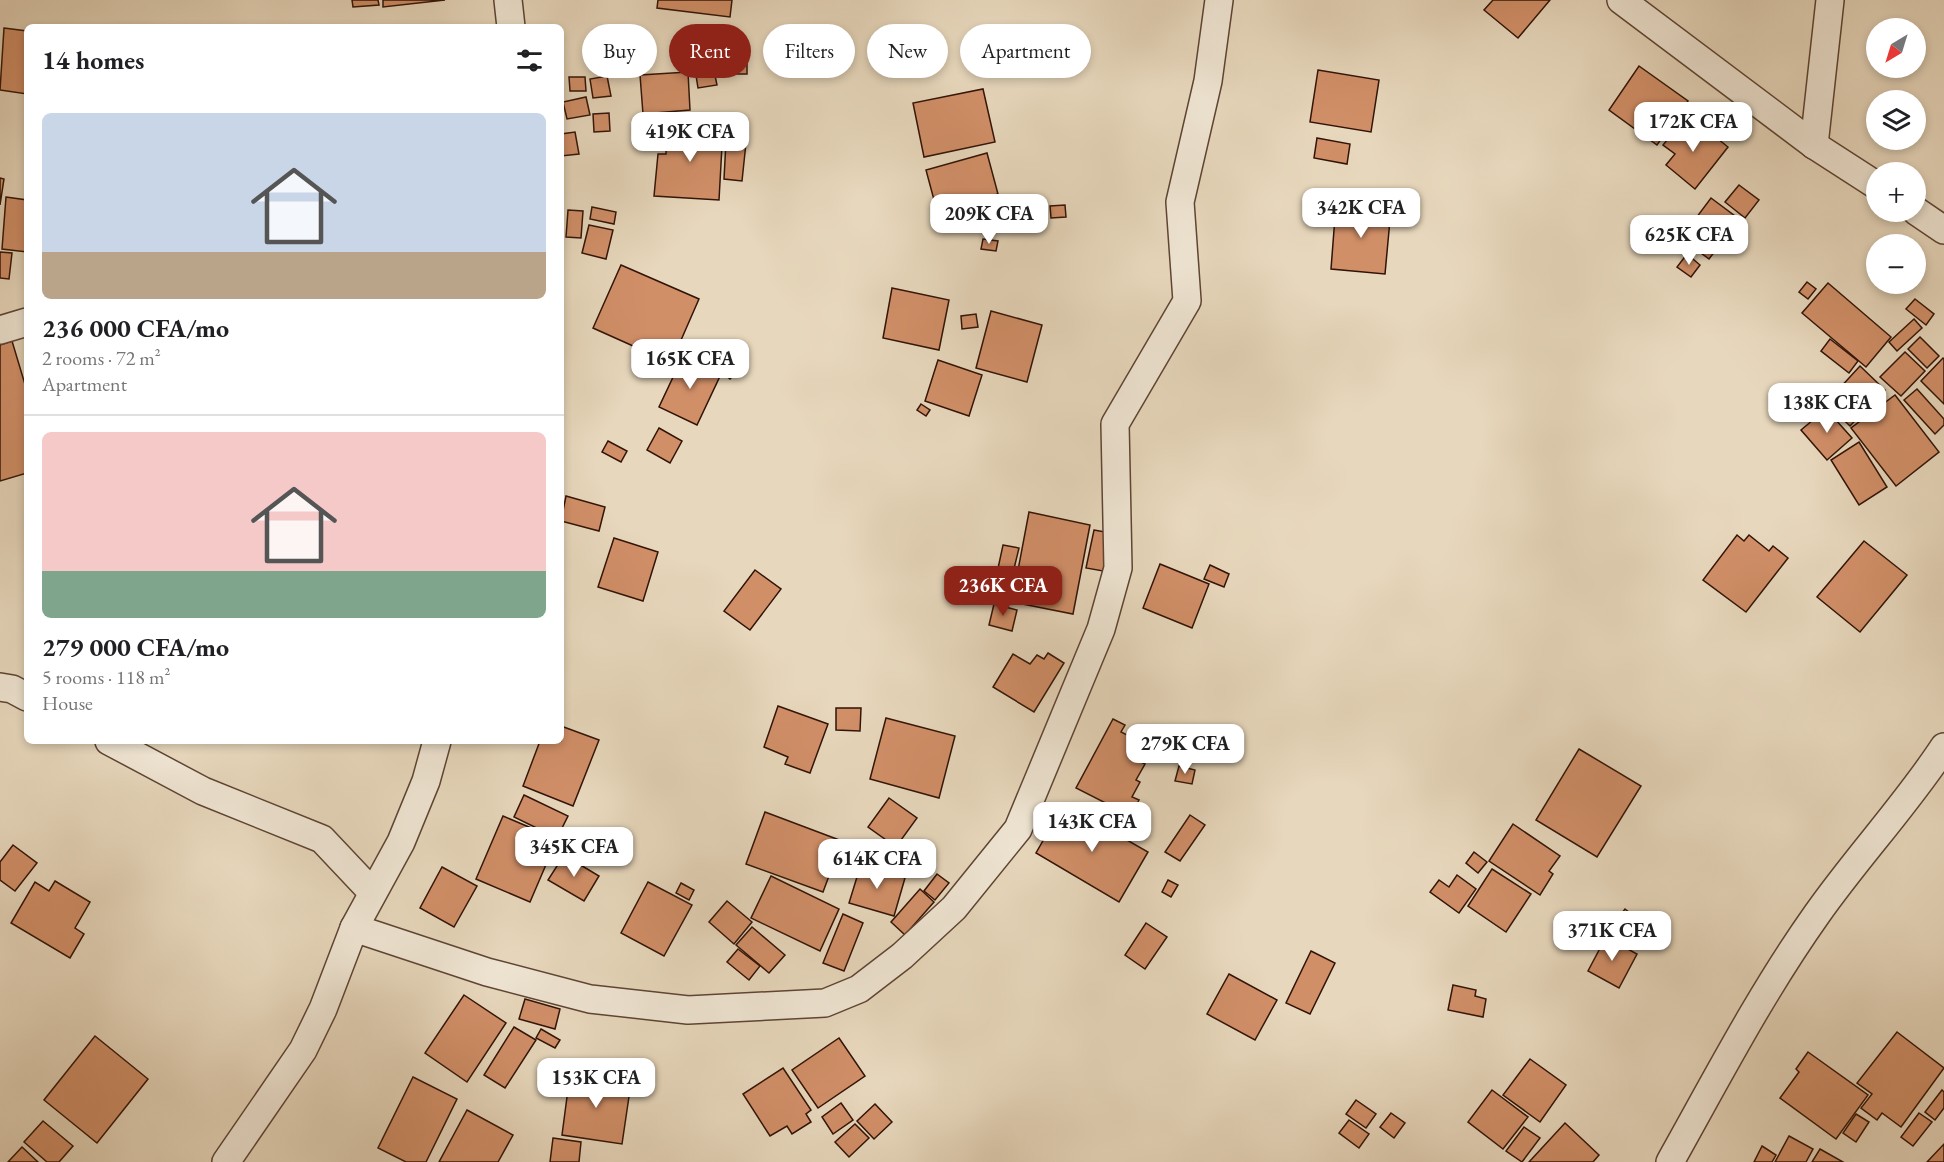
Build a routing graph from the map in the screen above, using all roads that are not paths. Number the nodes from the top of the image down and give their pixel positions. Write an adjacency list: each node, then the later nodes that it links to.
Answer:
1 (508, 0): 5 (street)
2 (1219, 0): 18 (street)
3 (1621, 0): 6 (street)
4 (1830, 0): 6 (street)
5 (511, 24)
6 (1814, 145): 7 (street)
7 (1866, 179)
8 (1926, 217): 9 (street)
9 (1944, 230)
10 (24, 323): 11 (street)
11 (0, 330)
12 (0, 687): 13 (street)
13 (24, 695)
14 (115, 744): 17 (street)
15 (436, 744): 17 (street)
16 (1944, 747): 20 (street)
17 (372, 892): 18 (street)
18 (354, 928): 19 (street)
19 (226, 1162)
20 (1670, 1162)

